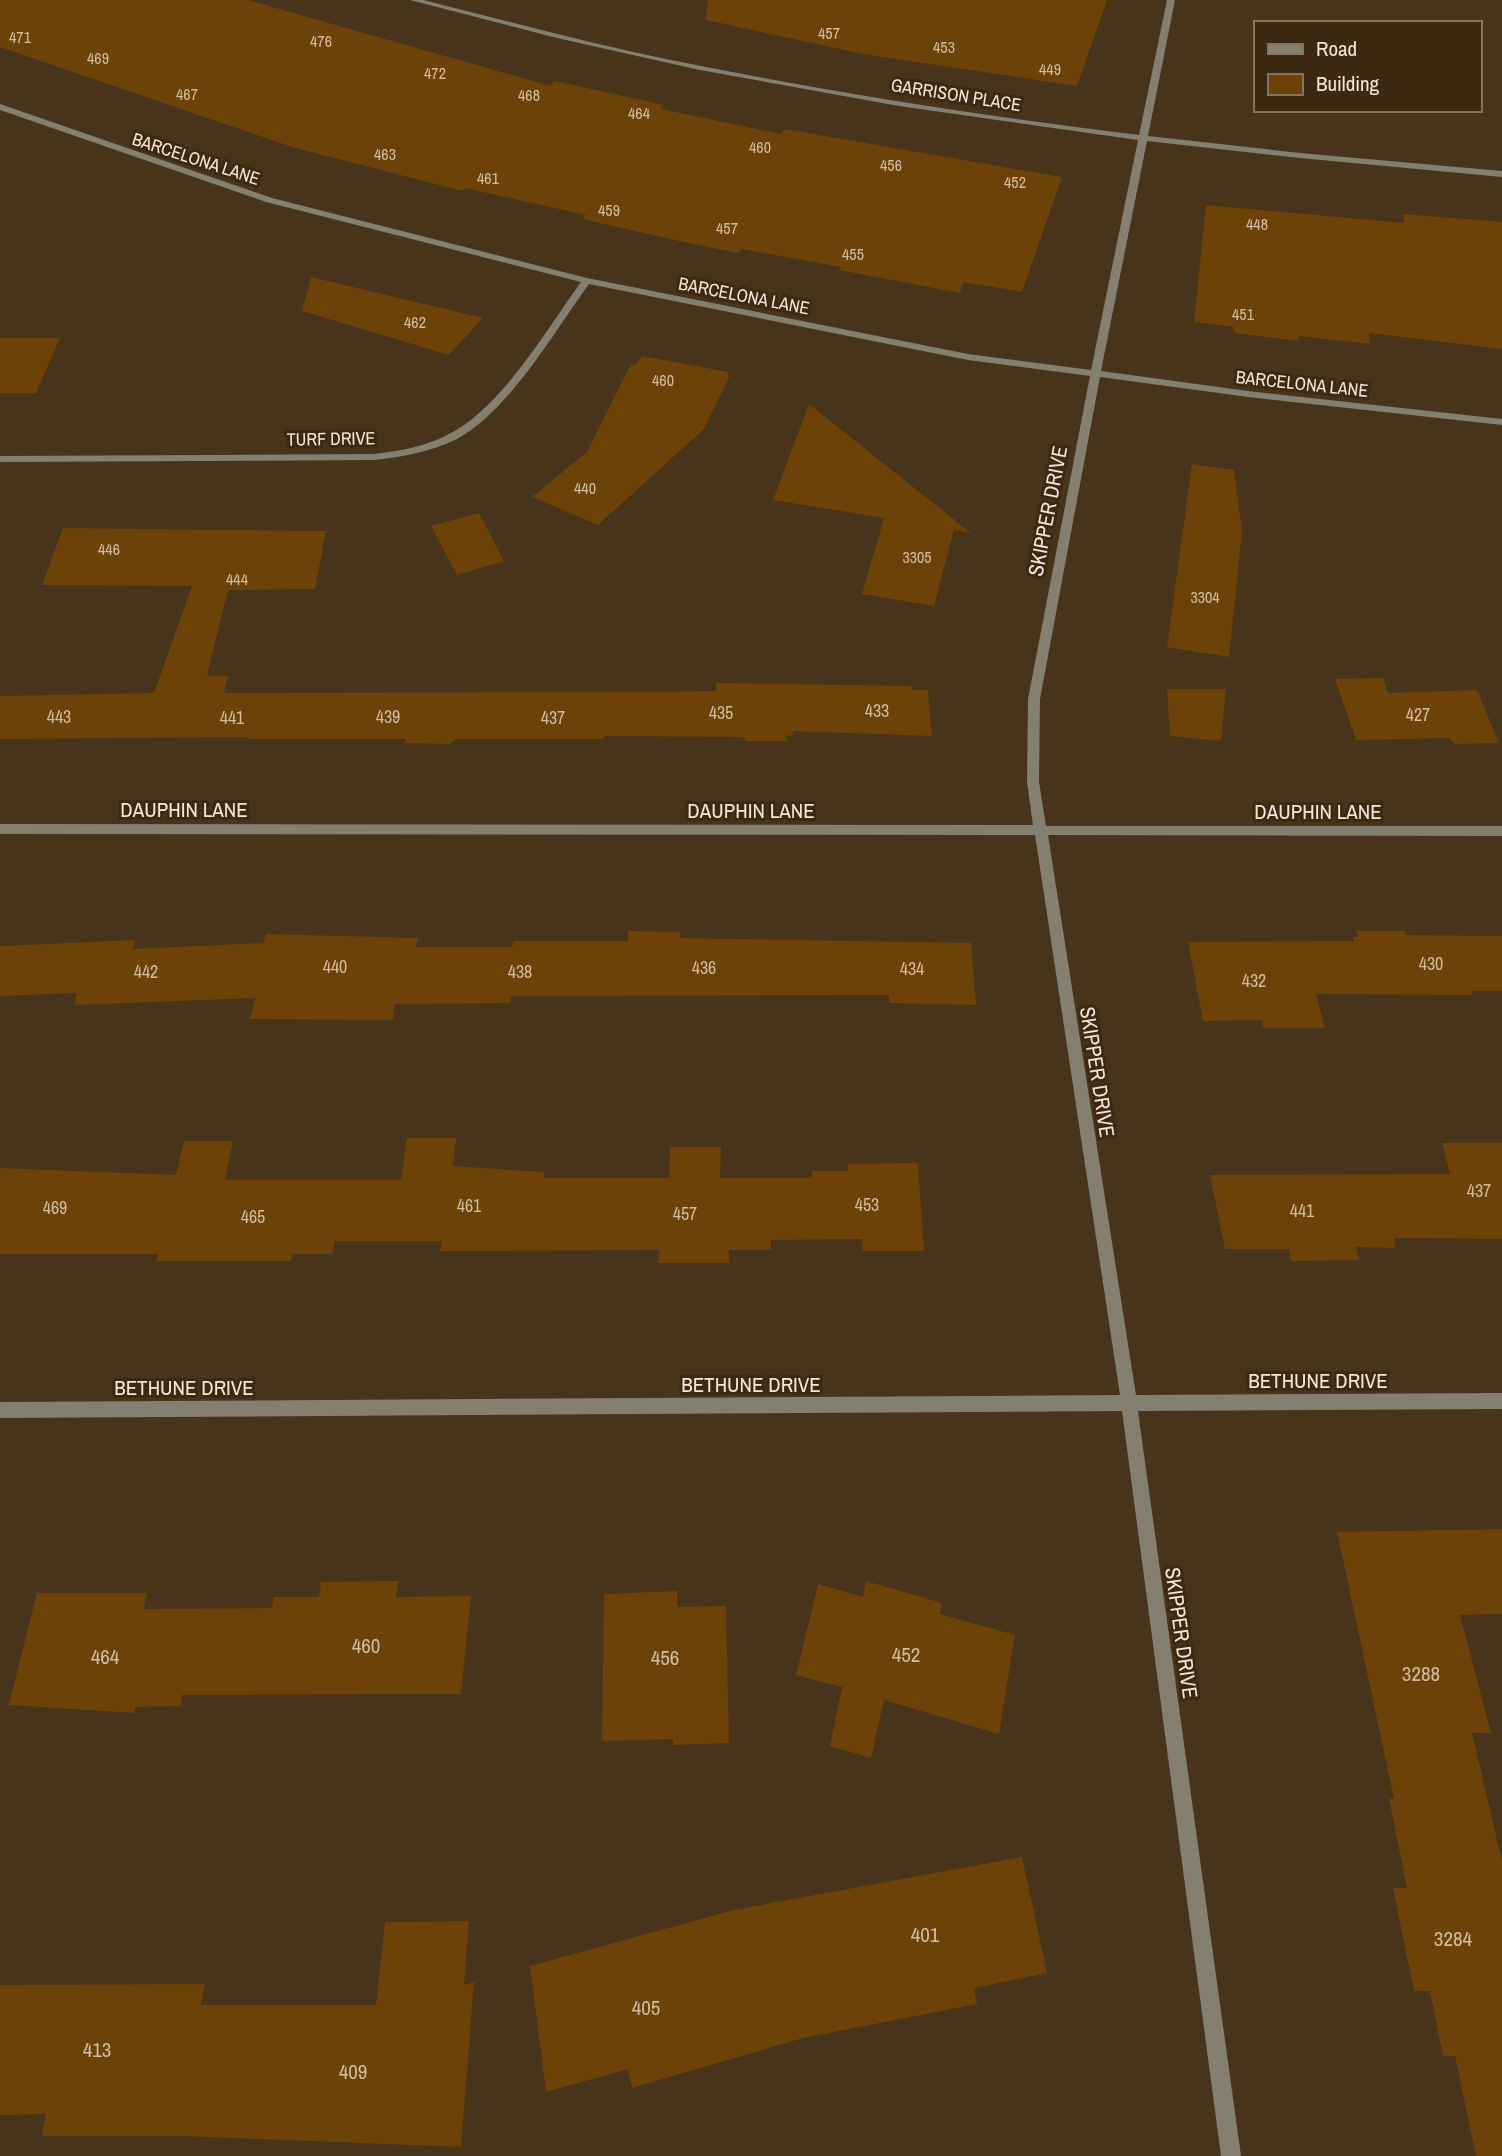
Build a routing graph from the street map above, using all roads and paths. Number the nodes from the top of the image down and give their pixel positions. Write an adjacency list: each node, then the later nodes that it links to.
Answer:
1 (414, 0): 4 (street, GARRISON PLACE)
2 (1171, 0): 4 (street, SKIPPER DRIVE)
3 (0, 107): 6 (street, BARCELONA LANE)
4 (1143, 138): 5 (street, GARRISON PLACE); 7 (street, SKIPPER DRIVE)
5 (1502, 174)
6 (587, 281): 7 (street, BARCELONA LANE); 9 (street, TURF DRIVE)
7 (1095, 375): 8 (street, BARCELONA LANE); 11 (street, SKIPPER DRIVE)
8 (1502, 422)
9 (0, 459)
10 (0, 829): 11 (street, DAUPHIN LANE)
11 (1038, 831): 12 (street, DAUPHIN LANE); 14 (street, SKIPPER DRIVE)
12 (1502, 831)
13 (1502, 1401): 14 (street, BETHUNE DRIVE)
14 (1129, 1403): 15 (street, BETHUNE DRIVE); 16 (street, SKIPPER DRIVE)
15 (0, 1410)
16 (1231, 2156)

